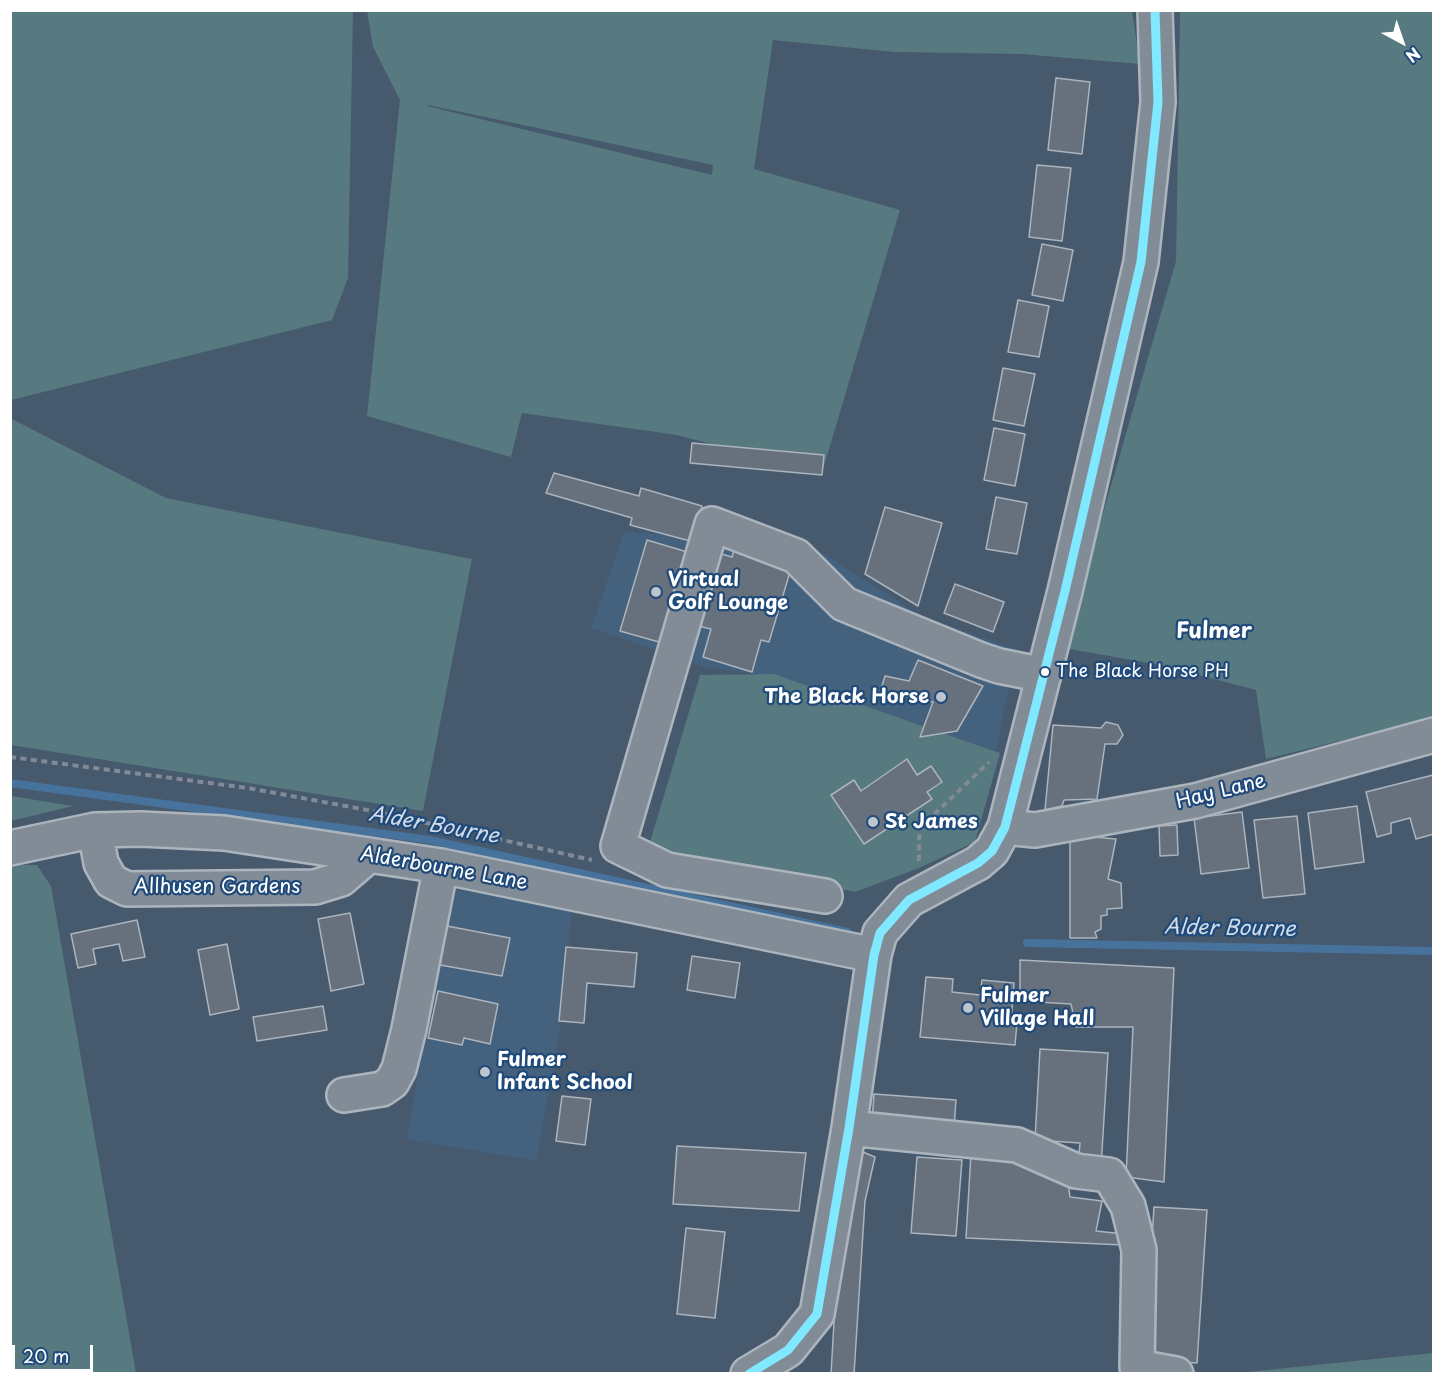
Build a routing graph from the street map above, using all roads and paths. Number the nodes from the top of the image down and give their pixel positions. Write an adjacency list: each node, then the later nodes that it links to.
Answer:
1 (1155, 10): 2 (street)
2 (1044, 675): 4 (street); 13 (street)
3 (1434, 735): 6 (street, Hay Lane)
4 (1025, 750): 6 (street); 12 (path)
5 (10, 757): 10 (path)
6 (1005, 827): 12 (street)
7 (95, 830): 8 (street, Alderbourne Lane); 9 (street, Alderbourne Lane); 9 (street, Allhusen Gardens)
8 (10, 848)
9 (369, 855): 11 (street, Alderbourne Lane)
10 (597, 861)
11 (441, 866): 14 (street, Alderbourne Lane); 15 (street)
12 (926, 891): 14 (street)
13 (825, 896)
14 (874, 955): 16 (street)
15 (344, 1095)
16 (849, 1128): 17 (street); 18 (street)
17 (748, 1374)
18 (1176, 1374)

